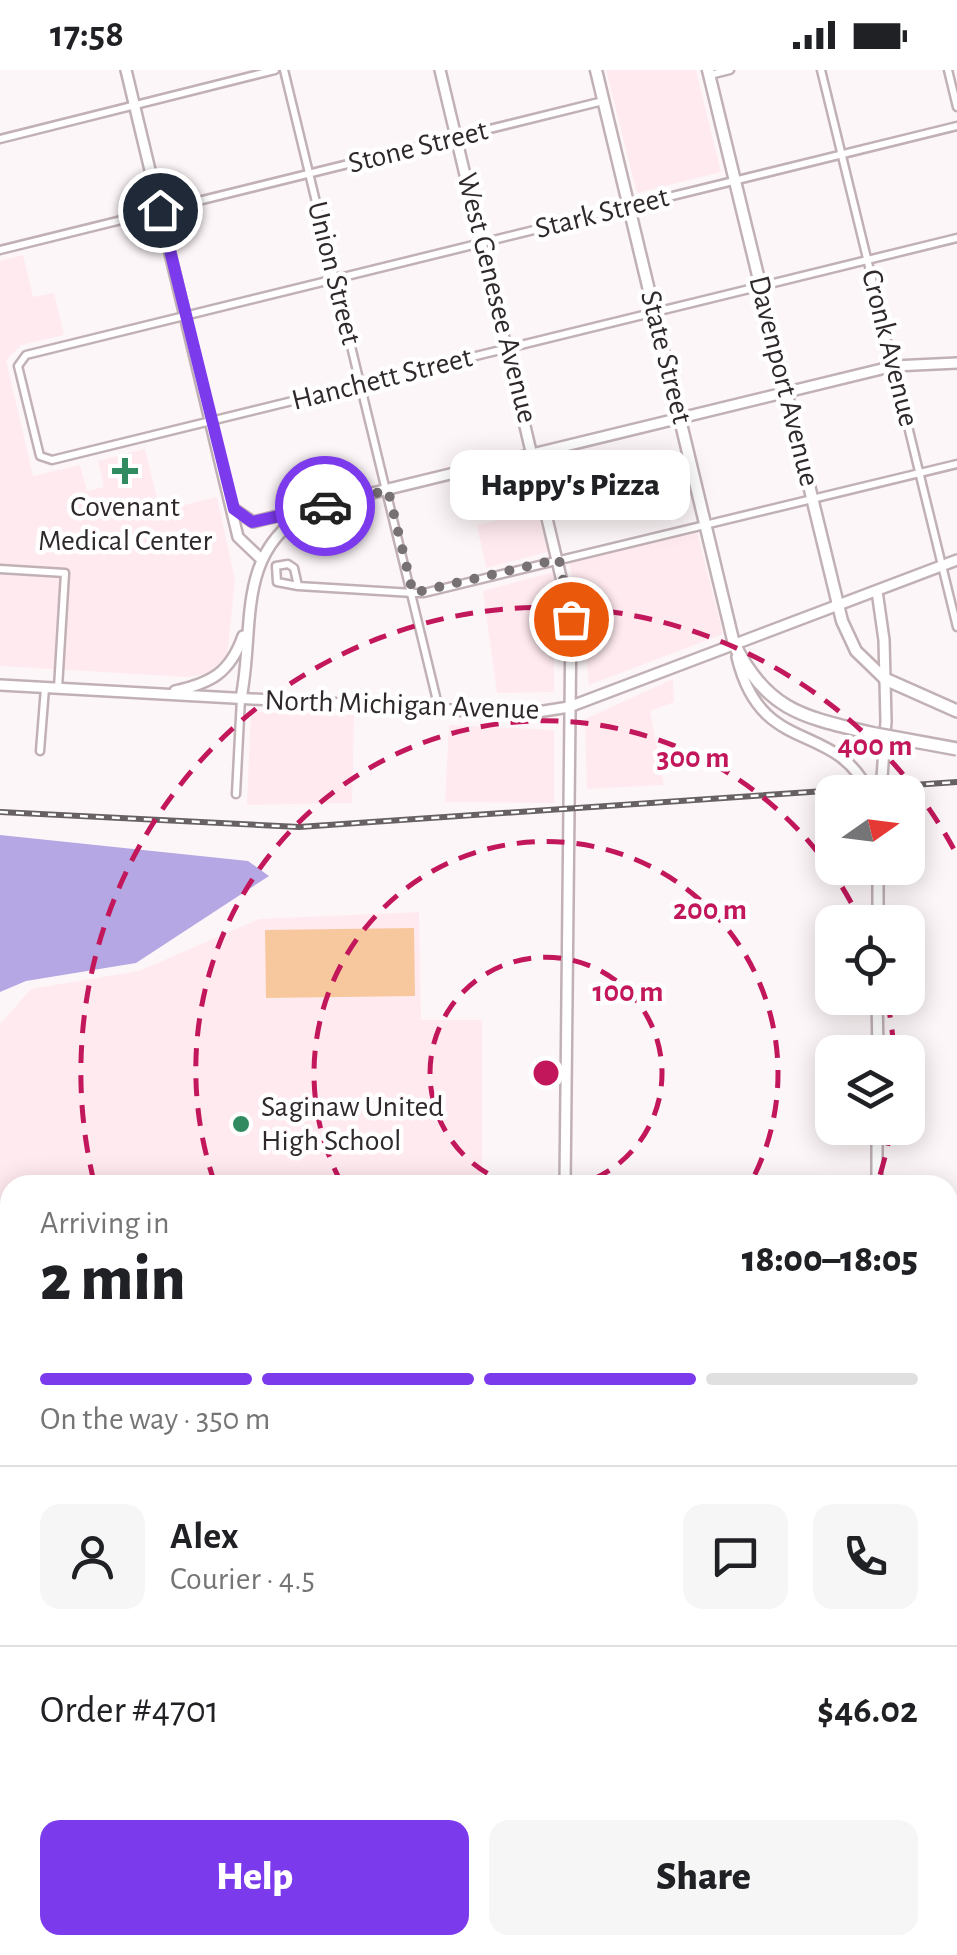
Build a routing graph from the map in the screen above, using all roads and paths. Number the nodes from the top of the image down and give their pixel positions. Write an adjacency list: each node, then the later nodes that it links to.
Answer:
1 (126, 70): 11 (main road)
2 (276, 70): 11 (street)
3 (284, 70): 17 (street, Union Street)
4 (440, 70): 14 (main road, West Genesee Avenue)
5 (596, 70): 10 (main road, State Street)
6 (730, 70): 9 (street)
7 (820, 70): 16 (street, Cronk Avenue)
8 (948, 70): 12 (street)
9 (709, 73): 18 (main road, Davenport Avenue)
10 (603, 101): 14 (street, Stone Street); 19 (main road, State Street)
11 (134, 105): 15 (street); 20 (main road)
12 (957, 107)
13 (957, 126): 16 (street, Stark Street)
14 (457, 137): 17 (street, Stone Street); 22 (main road, West Genesee Avenue)
15 (0, 139)
16 (842, 154): 18 (street, Stark Street); 24 (street, Cronk Avenue)
17 (310, 173): 20 (street, Stone Street); 25 (street, Union Street)
18 (736, 180): 19 (street, Stark Street); 26 (main road, Davenport Avenue)
19 (630, 206): 22 (street, Stark Street); 27 (main road, State Street)
20 (160, 210): 23 (street, Stone Street); 28 (main road)
21 (957, 238): 24 (street, Hanchett Street)
22 (482, 242): 25 (street, Stark Street); 29 (main road, West Genesee Avenue)
23 (0, 250)
24 (868, 260): 26 (street, Hanchett Street); 31 (street, Cronk Avenue)
25 (336, 279): 28 (street, Stark Street); 32 (street, Union Street)
26 (761, 286): 27 (street, Hanchett Street); 33 (main road, Davenport Avenue)
27 (655, 312): 29 (street, Hanchett Street); 34 (main road, State Street)
28 (186, 316): 35 (main road); 37 (street, Stark Street)
29 (509, 348): 32 (street, Hanchett Street); 36 (main road, West Genesee Avenue)
30 (957, 363): 31 (main road)
31 (894, 366): 33 (main road); 39 (street, Cronk Avenue)
32 (362, 384): 35 (street, Hanchett Street); 40 (street, Union Street)
33 (788, 392): 34 (main road); 41 (main road, Davenport Avenue)
34 (681, 418): 36 (main road); 44 (main road, State Street)
35 (212, 421): 37 (street, Hanchett Street); 43 (main road)
36 (534, 454): 40 (main road); 46 (main road, West Genesee Avenue)
37 (40, 456)
38 (957, 464): 39 (street)
39 (920, 474): 41 (street); 48 (street, Cronk Avenue)
40 (388, 490): 42 (main road); 52 (street, Union Street)
41 (813, 498): 44 (street); 53 (main road, Davenport Avenue)
42 (315, 508): 43 (main road); 45 (main road)
43 (234, 509): 45 (main road)
44 (706, 523): 46 (street); 56 (main road, State Street)
45 (260, 558): 55 (main road)
46 (559, 559): 52 (street); 63 (main road, West Genesee Avenue)
47 (957, 560): 48 (main road, North Michigan Avenue)
48 (942, 566): 51 (main road, North Michigan Avenue); 54 (street, Cronk Avenue)
49 (0, 569): 60 (street)
50 (298, 586): 52 (street)
51 (877, 591): 53 (main road, North Michigan Avenue); 57 (main road)
52 (413, 593): 64 (street, Union Street)
53 (838, 606): 56 (main road, North Michigan Avenue); 57 (main road, Davenport Avenue)
54 (957, 627)
55 (246, 629): 61 (main road); 62 (main road)
56 (734, 644): 63 (main road, North Michigan Avenue); 66 (highway, bridge); 68 (main road)
57 (885, 679): 65 (highway); 69 (main road)
58 (0, 685): 59 (main road, North Michigan Avenue)
59 (45, 688): 60 (main road, North Michigan Avenue); 67 (street)
60 (58, 688): 61 (main road, North Michigan Avenue)
61 (164, 694): 62 (main road, North Michigan Avenue)
62 (242, 698): 64 (main road, North Michigan Avenue); 70 (street)
63 (569, 708): 64 (main road, North Michigan Avenue); 72 (main road, West Genesee Avenue)
64 (440, 710)
65 (957, 710)
66 (957, 749)
67 (40, 751)
68 (856, 775)
69 (882, 775)
70 (236, 794)
71 (878, 1145): 73 (main road)
72 (564, 1175)
73 (877, 1175)

